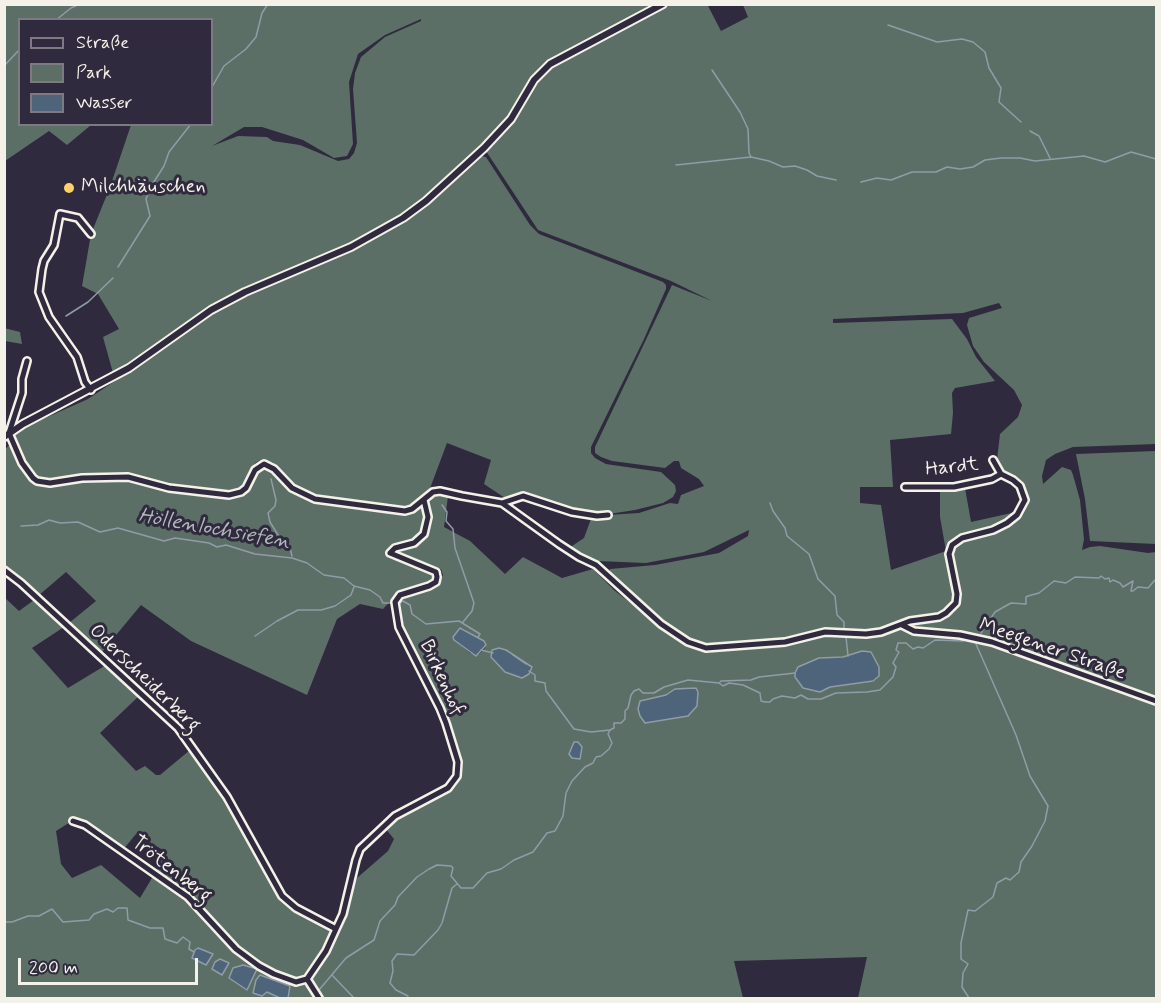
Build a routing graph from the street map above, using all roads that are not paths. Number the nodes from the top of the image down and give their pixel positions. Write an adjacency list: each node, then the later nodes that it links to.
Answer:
1 (663, 4): 4 (street)
2 (91, 234): 4 (street)
3 (27, 361): 5 (street)
4 (90, 390): 5 (street)
5 (7, 435): 9 (street)
6 (993, 460): 7 (street, Hardt)
7 (1001, 474): 8 (street, Hardt); 13 (street, Hardt)
8 (905, 487)
9 (424, 500): 10 (street); 16 (street, Birkenhof)
10 (502, 503): 11 (street); 13 (street)
11 (608, 515)
12 (4, 570): 16 (street, Oderscheiderberg)
13 (902, 626): 14 (street, Meegener Straße)
14 (1156, 701)
15 (73, 821): 17 (street, Trötenberg)
16 (336, 929): 17 (street)
17 (307, 979): 18 (street)
18 (319, 999)

